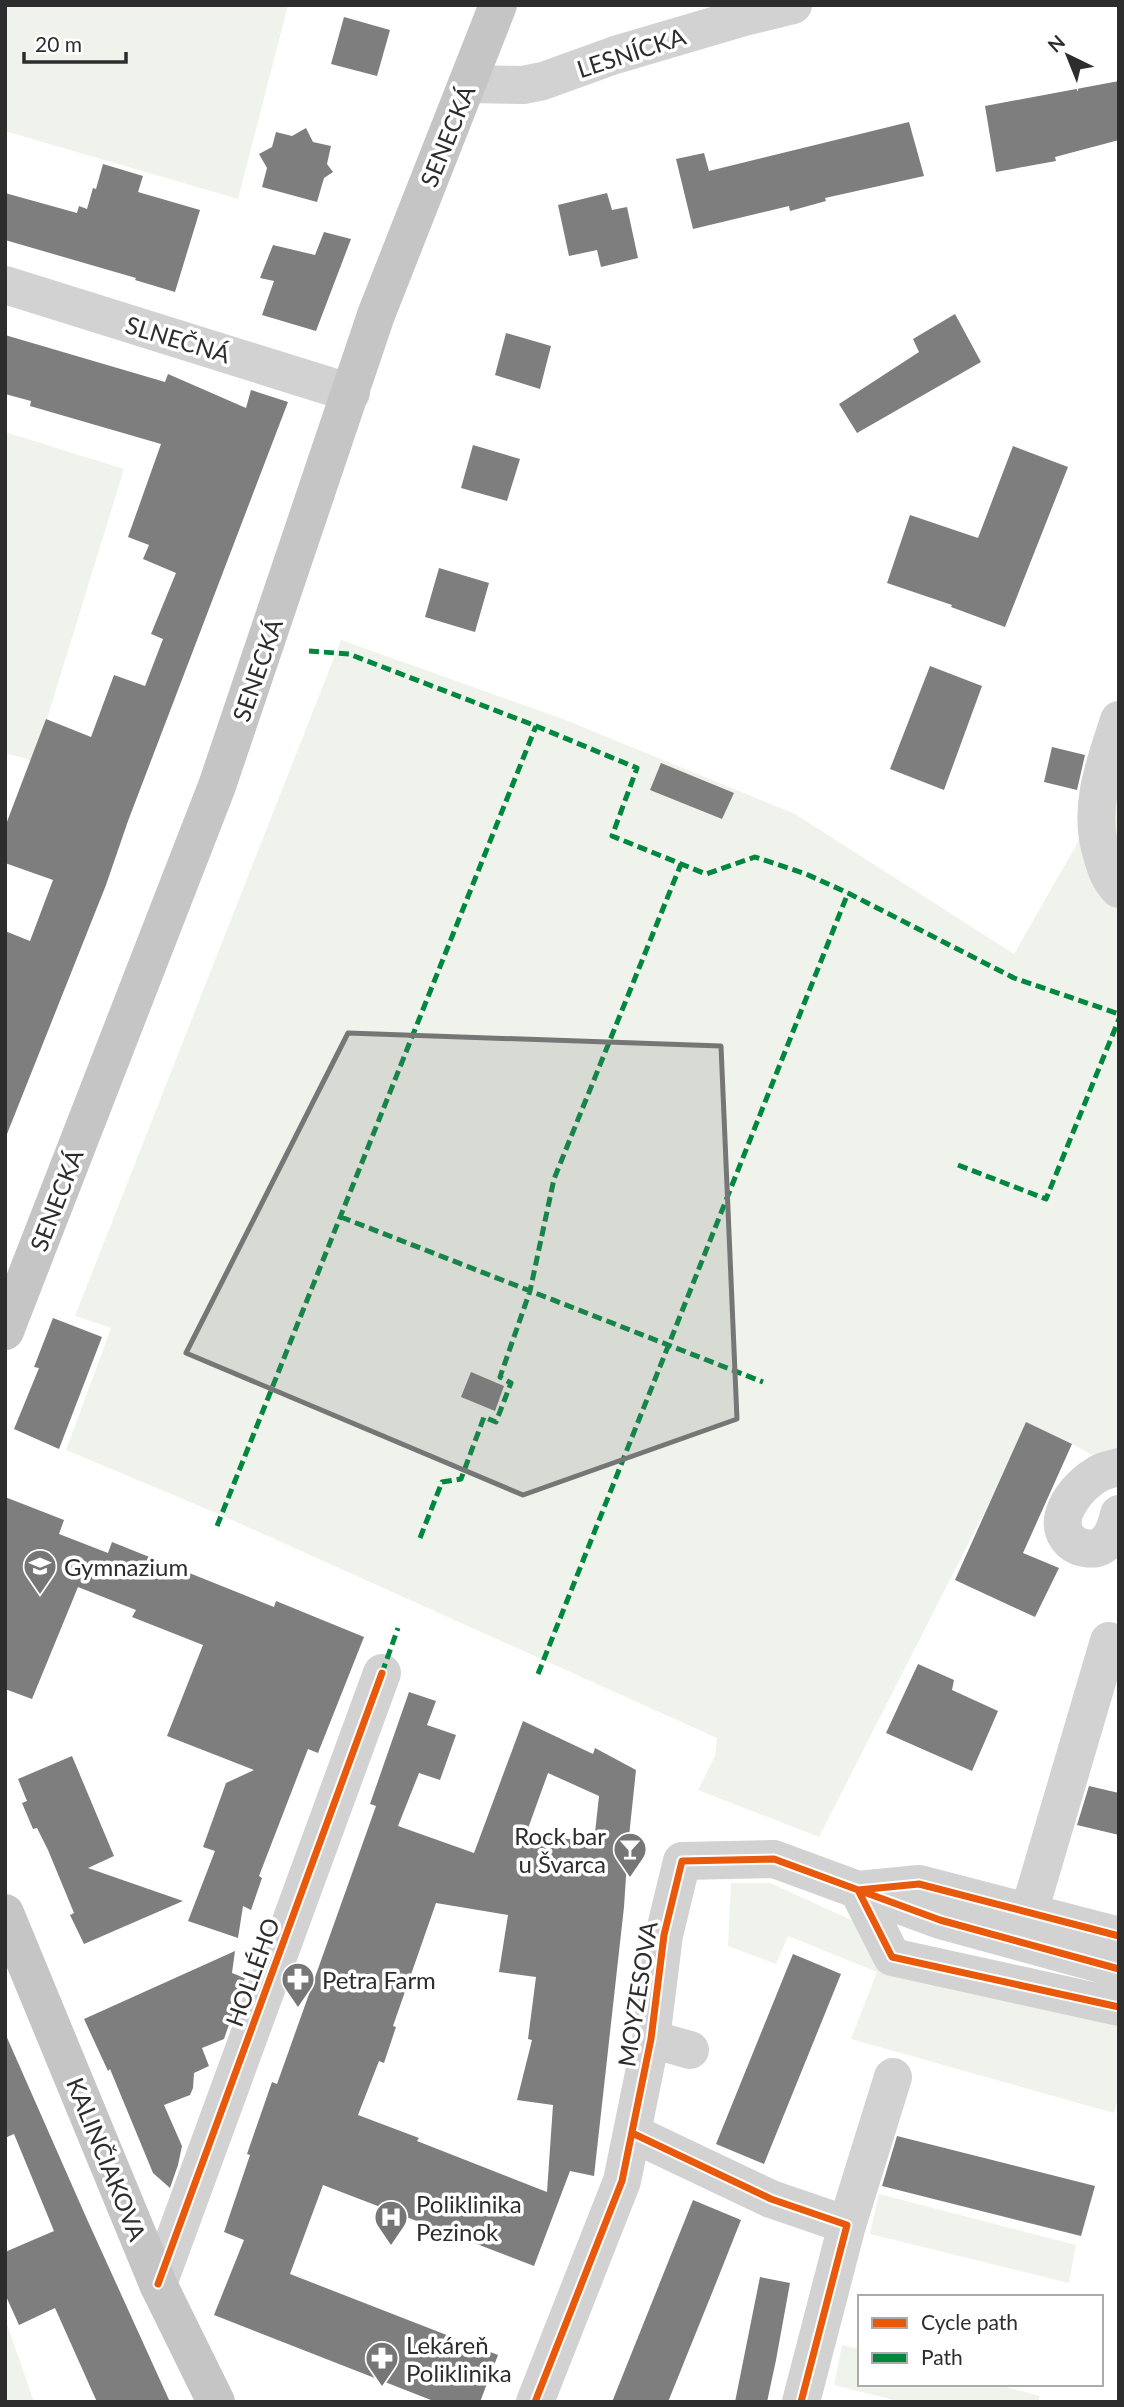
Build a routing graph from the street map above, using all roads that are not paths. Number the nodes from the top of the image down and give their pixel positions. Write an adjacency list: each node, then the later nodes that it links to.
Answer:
1 (498, 5): 4 (main road, SENECKÁ)
2 (521, 5): 4 (main road)
3 (793, 5): 5 (street, LESNÍCKA)
4 (484, 41): 5 (main road, SENECKÁ)
5 (467, 84): 7 (main road, SENECKÁ)
6 (5, 285): 7 (street, SLNEČNÁ)
7 (351, 393): 10 (main road, SENECKÁ)
8 (1119, 720): 9 (street)
9 (1119, 889)
10 (5, 1331)
11 (1119, 1467): 12 (street)
12 (1119, 1514)
13 (1109, 1641): 16 (street)
14 (382, 1673): 26 (street, HOLLÉHO)
15 (858, 1890): 16 (street); 19 (street, MOYZESOVA); 20 (street); 21 (street, MOYZESOVA)
16 (1029, 1912): 18 (street)
17 (5, 1913): 26 (main road, KALINČIAKOVA)
18 (1119, 1936)
19 (1119, 1969)
20 (1119, 2007)
21 (651, 2039): 22 (street); 24 (street, MOYZESOVA)
22 (690, 2050)
23 (894, 2077): 25 (street)
24 (632, 2133): 25 (street); 28 (street, MOYZESOVA)
25 (847, 2225): 29 (street)
26 (158, 2284): 27 (main road, KALINČIAKOVA)
27 (216, 2402)
28 (535, 2402)
29 (801, 2402)

